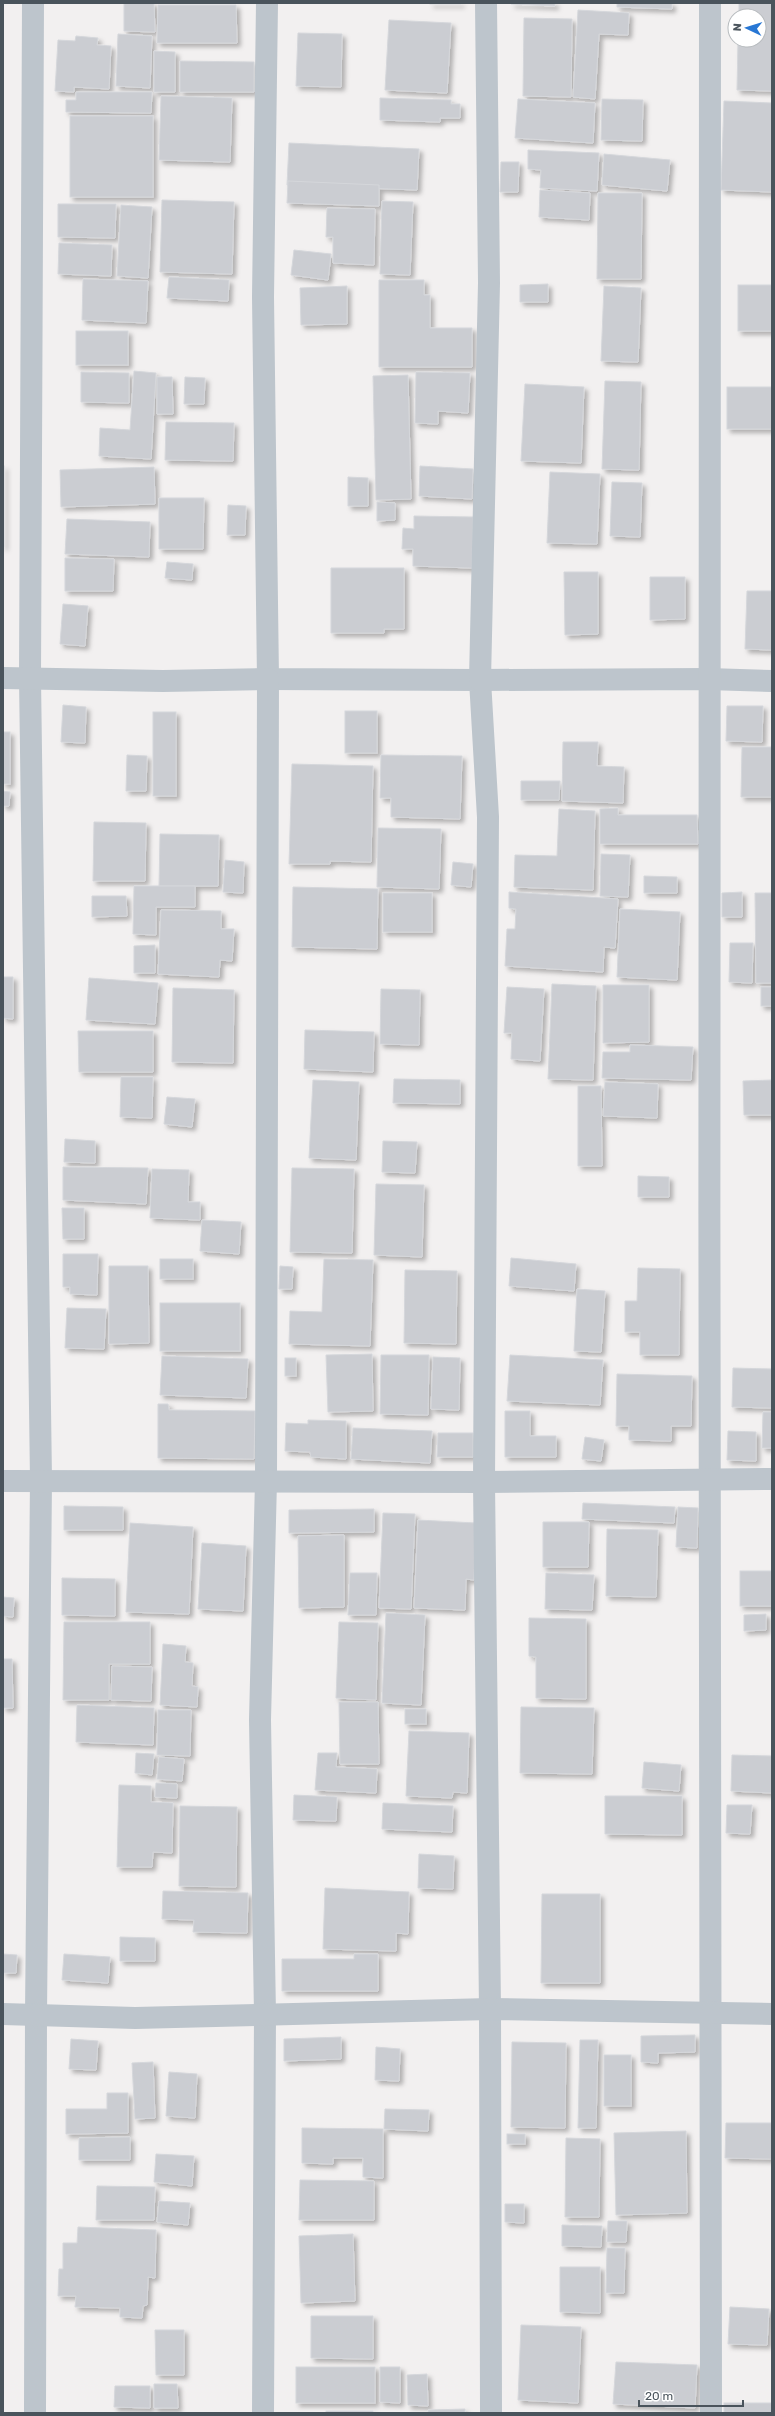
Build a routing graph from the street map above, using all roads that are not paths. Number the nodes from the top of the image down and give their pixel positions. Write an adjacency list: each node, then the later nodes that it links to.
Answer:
1 (33, 3): 6 (street)
2 (267, 3): 7 (street)
3 (486, 3): 9 (street)
4 (710, 3): 8 (street)
5 (3, 678): 6 (street)
6 (30, 678): 7 (street); 13 (street)
7 (268, 679): 9 (street); 15 (street)
8 (708, 679): 9 (street); 10 (street); 11 (street)
9 (480, 680): 16 (street)
10 (772, 681)
11 (710, 1479): 12 (street); 16 (street); 18 (street)
12 (772, 1479)
13 (41, 1480): 14 (street); 15 (street); 22 (street)
14 (3, 1481)
15 (266, 1482): 16 (street); 20 (street)
16 (484, 1482): 17 (street)
17 (490, 2009): 18 (street); 20 (street); 25 (street)
18 (712, 2013): 21 (street); 26 (street)
19 (3, 2014): 22 (street)
20 (265, 2014): 22 (street); 24 (street)
21 (772, 2014)
22 (36, 2015): 23 (street)
23 (35, 2413)
24 (263, 2413)
25 (492, 2413)
26 (711, 2413)

